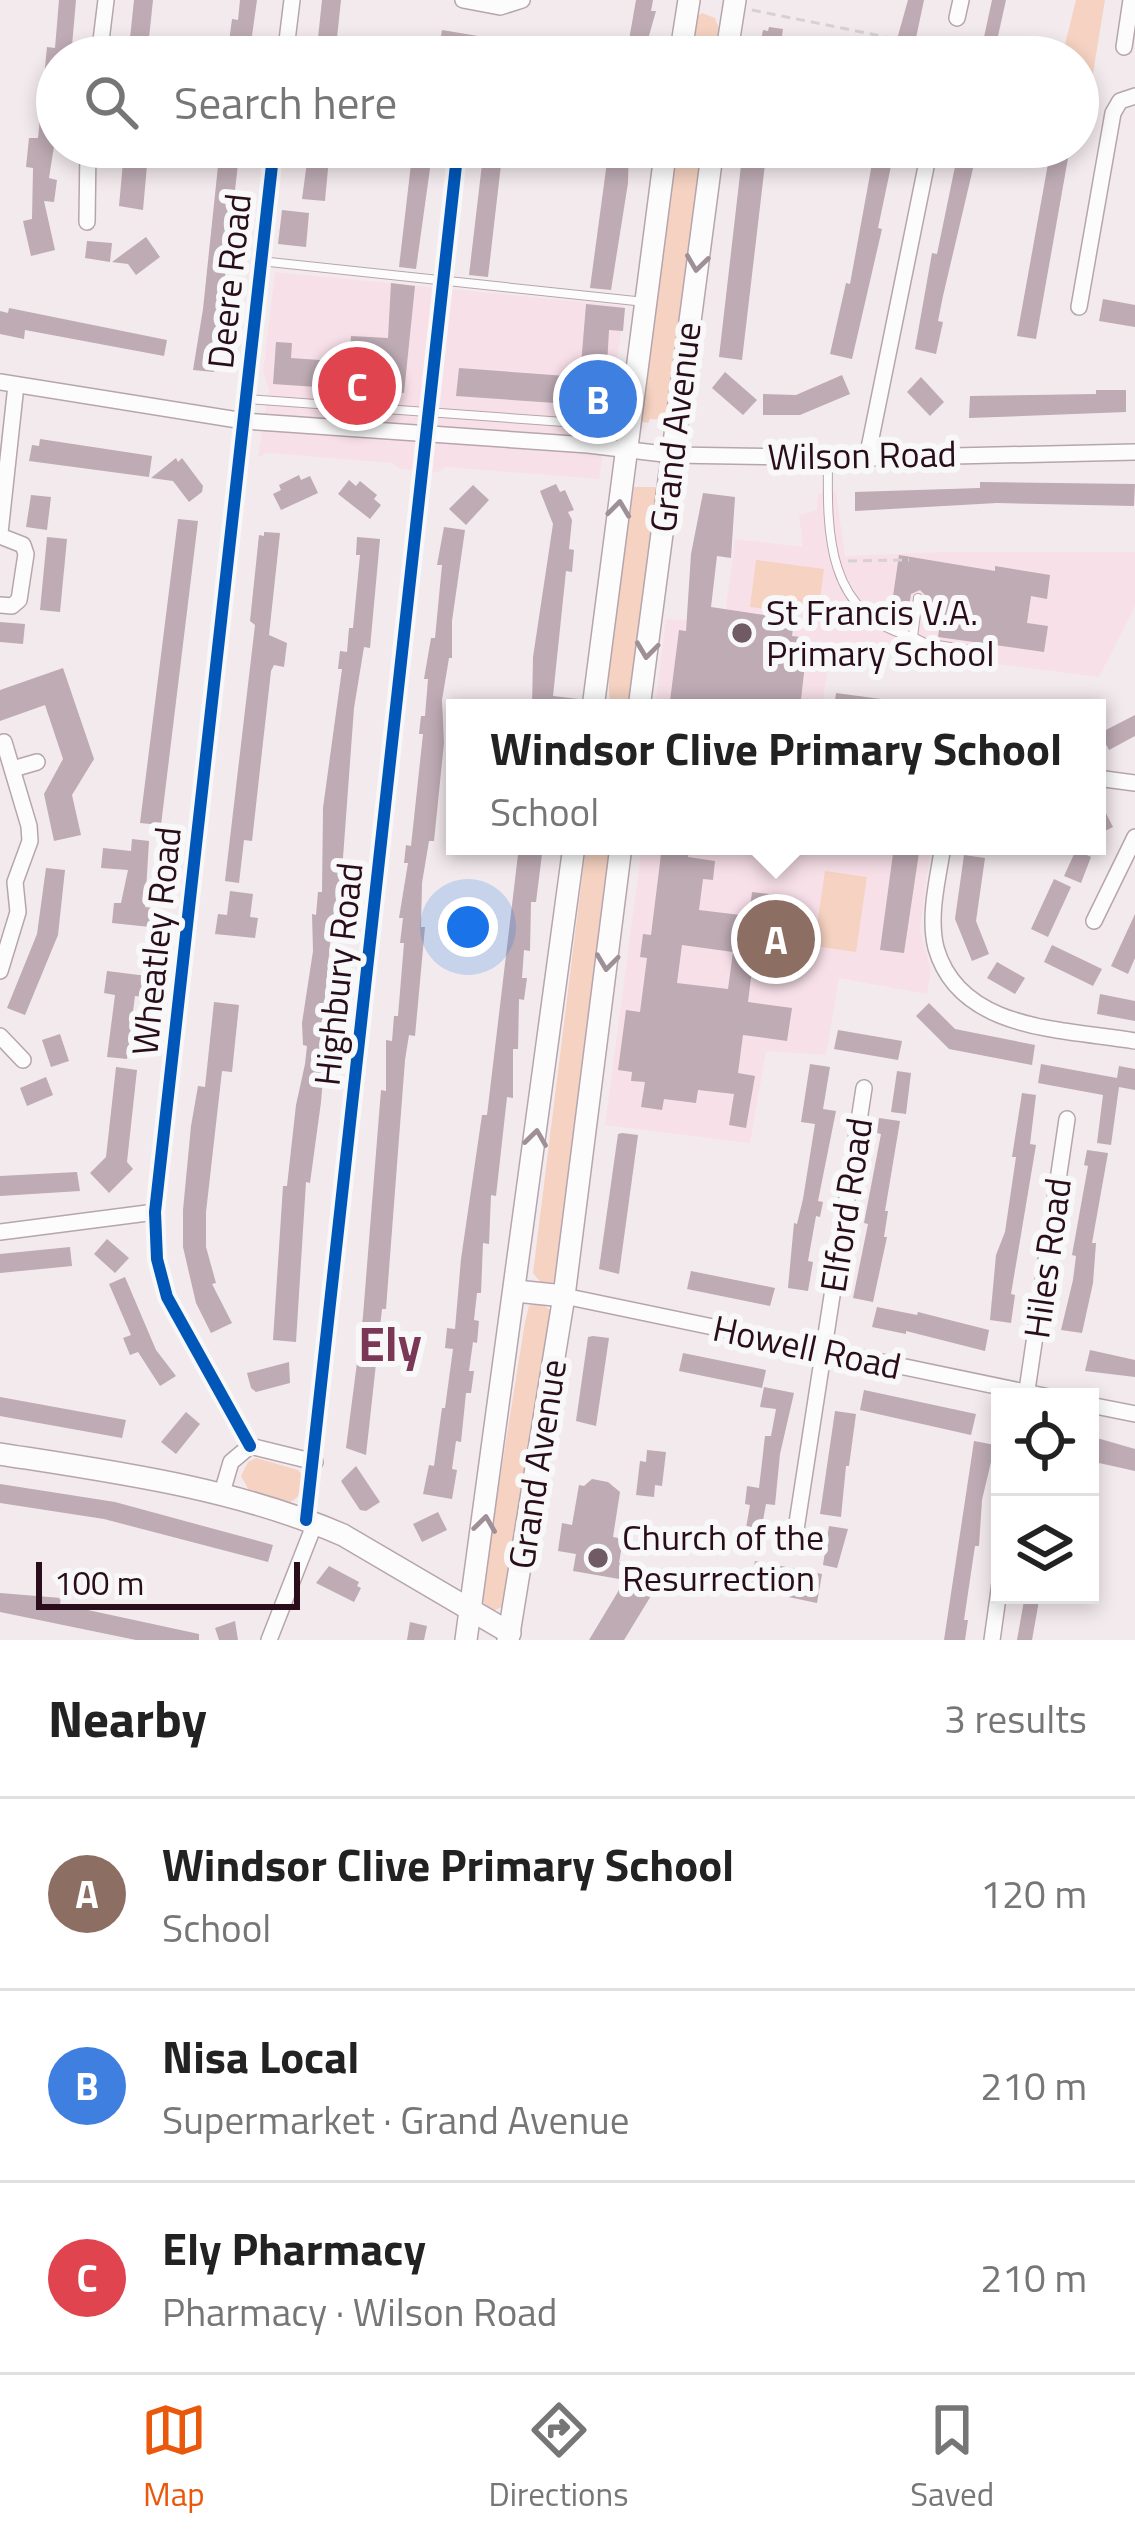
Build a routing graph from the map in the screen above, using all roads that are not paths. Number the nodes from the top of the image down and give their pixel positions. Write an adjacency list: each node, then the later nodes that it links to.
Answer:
1 (106, 0): 11 (street)
2 (292, 0): 12 (street)
3 (463, 0): 4 (street)
4 (522, 0)
5 (689, 0): 13 (street)
6 (703, 0): 8 (street)
7 (961, 0): 10 (street)
8 (734, 3): 14 (street)
9 (1126, 8): 15 (street)
10 (957, 18)
11 (102, 36)
12 (288, 36)
13 (683, 36)
14 (729, 36)
15 (1124, 47)
16 (1135, 96): 25 (street)
17 (88, 168): 23 (street)
18 (271, 168): 24 (street, Deere Road)
19 (455, 168): 27 (street, Highbury Road)
20 (663, 168): 28 (street, Grand Avenue)
21 (710, 168): 38 (street, Grand Avenue, one-way to 38)
22 (926, 168): 40 (street)
23 (87, 222)
24 (259, 261): 27 (lane); 31 (street, Deere Road)
25 (1086, 266): 26 (street); 29 (street)
26 (1108, 270)
27 (441, 279): 28 (lane); 32 (street, Highbury Road)
28 (646, 302): 36 (street, Grand Avenue)
29 (1079, 307)
30 (8, 384): 33 (street, Wilson Road); 41 (street)
31 (247, 399): 32 (lane, Wilson Road); 33 (street, Deere Road)
32 (430, 412): 34 (street, Highbury Road); 35 (lane, Wilson Road)
33 (244, 422): 34 (street, Wilson Road); 62 (street, Wheatley Road)
34 (427, 433): 35 (street, Wilson Road); 73 (street, Highbury Road)
35 (589, 445): 36 (street, Wilson Road)
36 (626, 450): 38 (street, Wilson Road); 46 (street, Grand Avenue, one-way to 36)
37 (1135, 452): 40 (street, Wilson Road)
38 (672, 455): 39 (street, Wilson Road); 47 (street, Grand Avenue, one-way to 47)
39 (829, 458): 40 (street, Wilson Road); 44 (lane)
40 (867, 458)
41 (0, 535): 43 (street)
42 (918, 598): 44 (lane)
43 (0, 605)
44 (913, 637): 45 (lane)
45 (981, 652)
46 (594, 699)
47 (640, 699)
48 (4, 742): 50 (street)
49 (37, 762): 50 (street)
50 (13, 769): 56 (street)
51 (1135, 837): 55 (street)
52 (573, 855): 64 (street, Grand Avenue, one-way to 52)
53 (621, 855): 65 (street, Grand Avenue, one-way to 65)
54 (942, 855): 58 (street)
55 (1094, 921)
56 (0, 971)
57 (0, 1036): 59 (street)
58 (1135, 1041)
59 (23, 1060)
60 (864, 1088): 66 (street, Elford Road)
61 (1067, 1119): 68 (street, Hiles Road)
62 (155, 1212): 63 (street); 71 (street, Wheatley Road)
63 (0, 1232)
64 (516, 1291): 65 (street); 78 (street, Grand Avenue, one-way to 64)
65 (564, 1297): 66 (street, Howell Road); 79 (street, Grand Avenue)
66 (824, 1350): 67 (street, Howell Road); 76 (street, Elford Road)
67 (995, 1388)
68 (1028, 1388)
69 (1099, 1407): 70 (street)
70 (1135, 1414)
71 (250, 1446): 73 (street); 74 (street)
72 (0, 1454): 74 (street)
73 (315, 1462): 75 (street, Highbury Road)
74 (221, 1496): 75 (street)
75 (310, 1521): 78 (street); 80 (street, Highbury Road)
76 (795, 1536)
77 (997, 1604): 82 (street)
78 (472, 1611): 79 (street, Grand Avenue); 81 (street, Grand Avenue)
79 (513, 1638)
80 (269, 1640)
81 (466, 1640)
82 (992, 1640)

